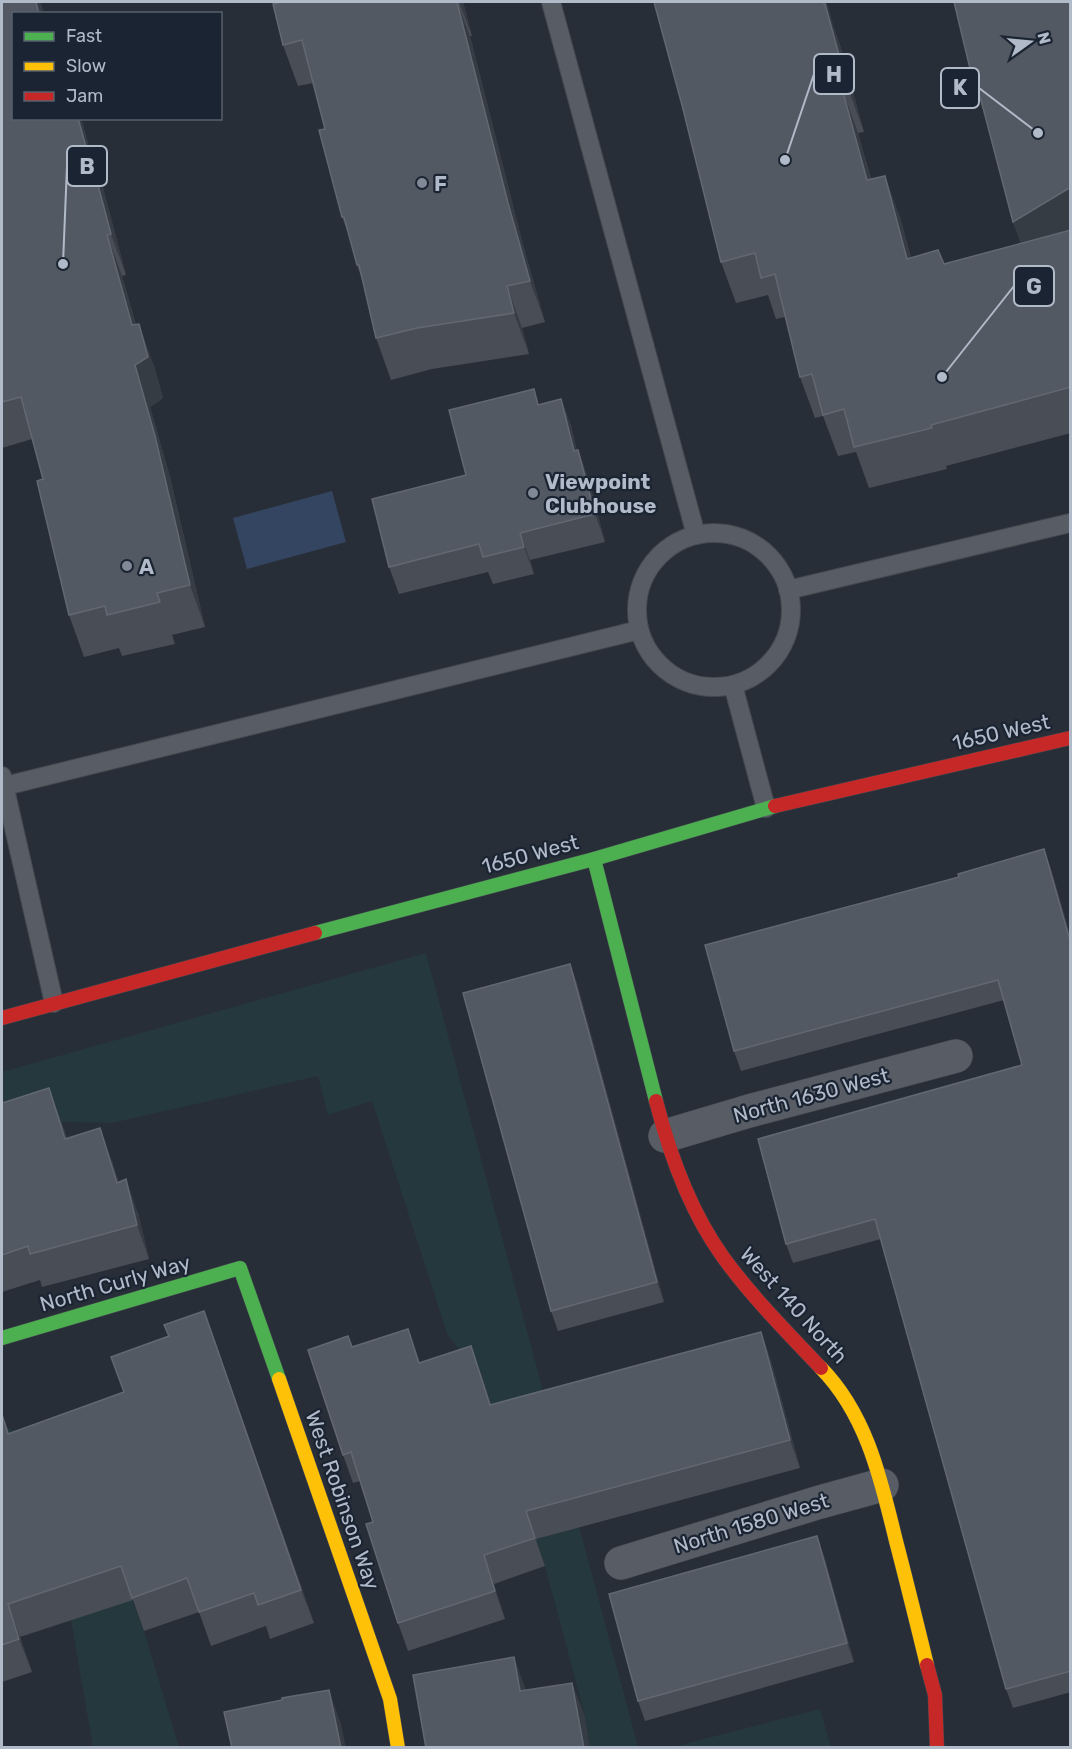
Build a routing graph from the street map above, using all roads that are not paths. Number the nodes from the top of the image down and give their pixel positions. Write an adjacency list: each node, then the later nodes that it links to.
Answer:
1 (550, 2): 3 (lane)
2 (1071, 523): 4 (lane)
3 (696, 535): 4 (lane); 5 (lane)
4 (788, 590): 6 (lane)
5 (639, 630): 6 (lane); 8 (lane)
6 (733, 685): 9 (lane)
7 (1071, 738): 9 (street, 1650 West)
8 (3, 780): 11 (lane)
9 (766, 808): 10 (street, 1650 West)
10 (594, 859): 11 (street, 1650 West); 14 (street, West 140 North)
11 (54, 1003): 12 (street, 1650 West)
12 (2, 1018)
13 (956, 1056): 14 (street, North 1630 West)
14 (665, 1136): 17 (street, West 140 North)
15 (240, 1268): 16 (street, North Curly Way); 19 (street, West Robinson Way)
16 (2, 1338)
17 (882, 1485): 18 (street, North 1580 West); 20 (street, West 140 North)
18 (621, 1563)
19 (398, 1748)
20 (937, 1748)

